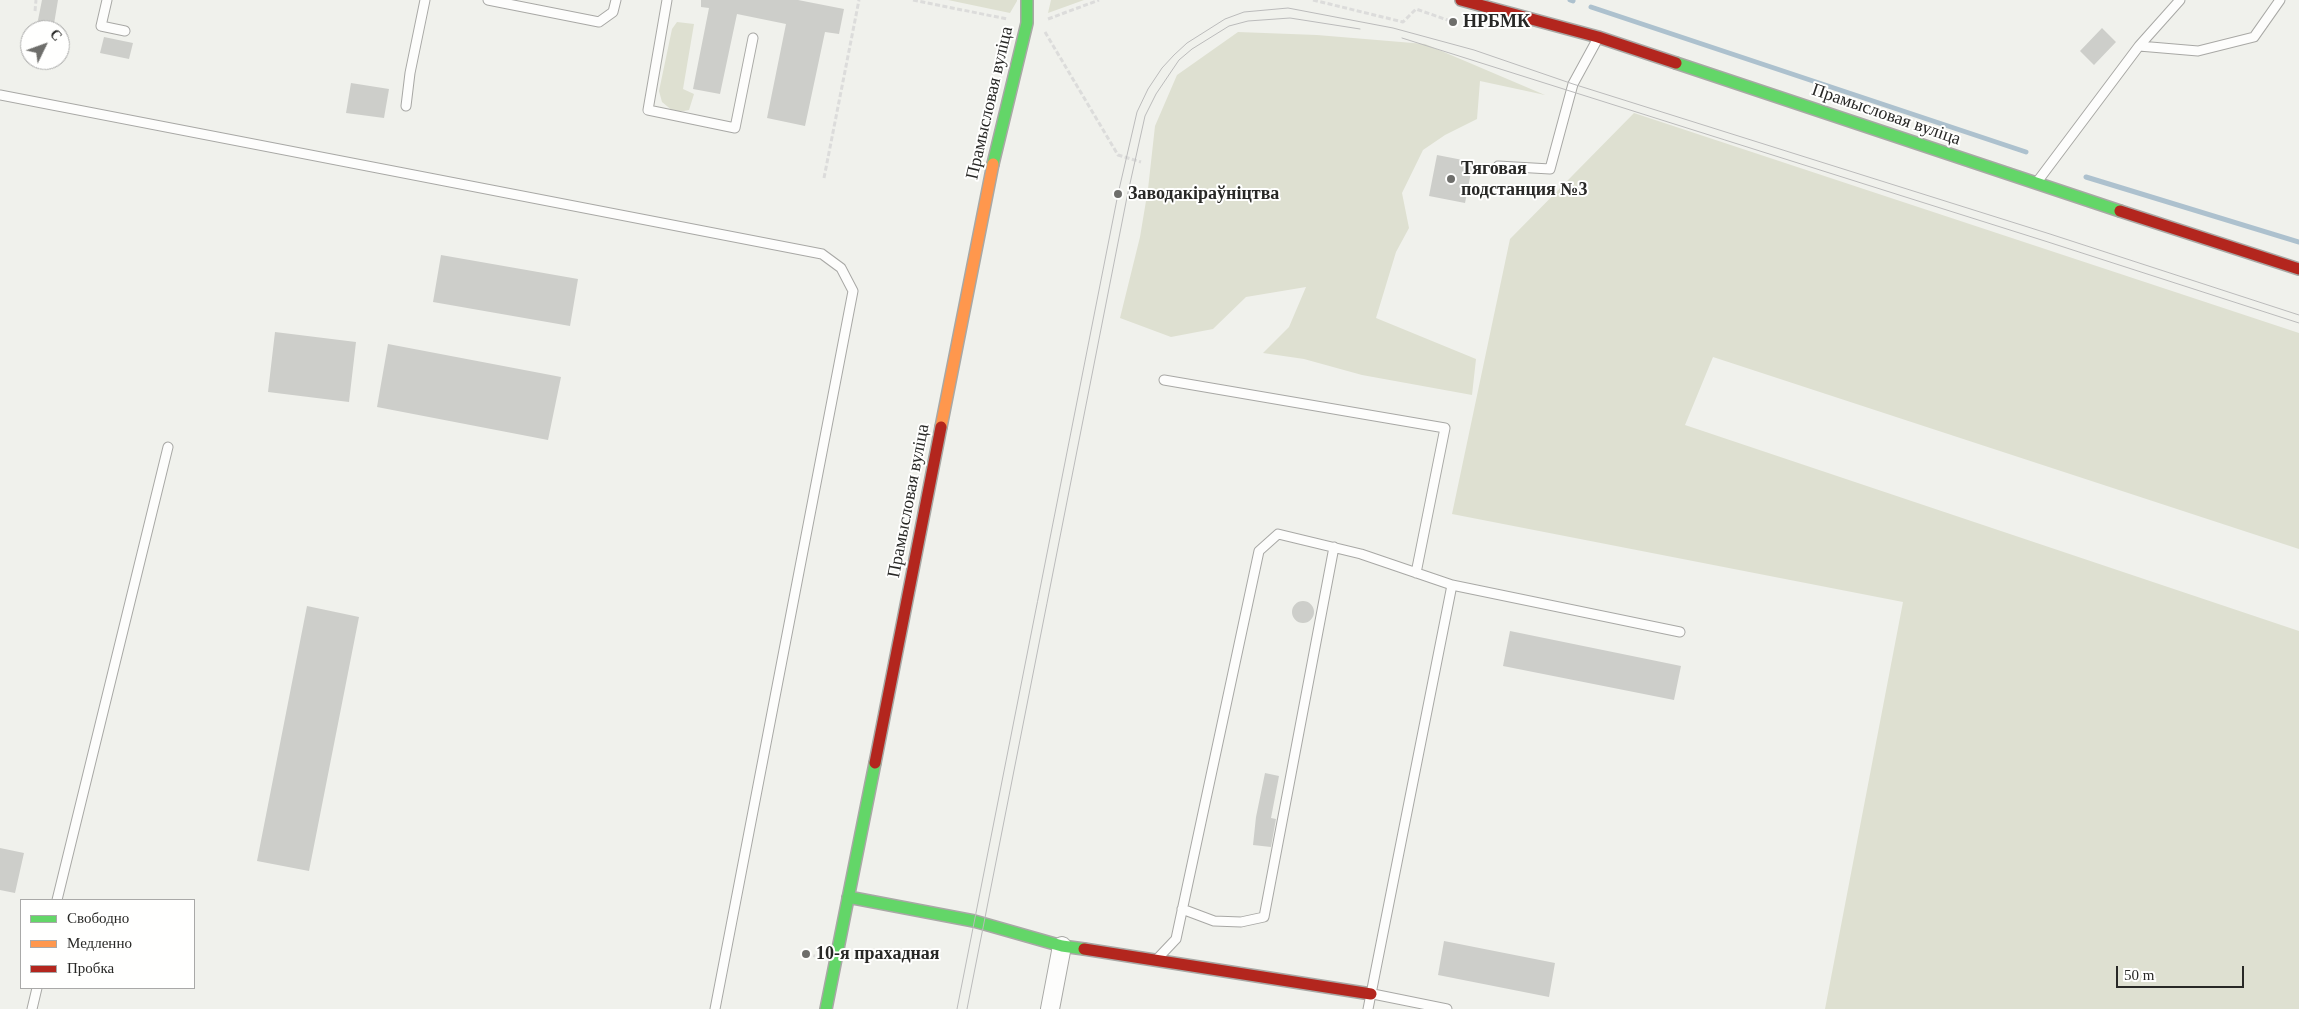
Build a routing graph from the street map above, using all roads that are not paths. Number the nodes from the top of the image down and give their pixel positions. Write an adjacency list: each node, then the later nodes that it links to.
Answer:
1 (107, 0): 10 (lane)
2 (425, 0): 15 (lane)
3 (488, 0): 4 (lane)
4 (616, 0)
5 (667, 0): 12 (lane)
6 (1027, 0): 25 (main road, Прамысловая вуліца)
7 (1461, 0): 11 (main road, Прамысловая вуліца)
8 (2180, 0): 13 (lane)
9 (2280, 0): 13 (lane)
10 (125, 31)
11 (1598, 37): 16 (lane); 17 (main road, Прамысловая вуліца)
12 (753, 38)
13 (2139, 46): 17 (lane)
14 (0, 95): 33 (lane)
15 (406, 106)
16 (1498, 166)
17 (2036, 184): 18 (main road, Прамысловая вуліца)
18 (2299, 269)
19 (1164, 380): 22 (lane)
20 (168, 447): 26 (lane)
21 (1334, 548): 22 (lane); 27 (lane); 27 (lane)
22 (1416, 573): 23 (lane)
23 (1452, 585): 24 (lane); 31 (lane)
24 (1680, 632)
25 (848, 897): 28 (main road); 34 (main road, Прамысловая вуліца)
26 (57, 899)
27 (1182, 909): 29 (lane)
28 (1062, 946): 29 (main road); 35 (street)
29 (1156, 960): 31 (main road)
30 (37, 989): 32 (lane)
31 (1371, 994): 36 (lane); 37 (lane)
32 (32, 1009)
33 (716, 1009)
34 (826, 1009)
35 (1050, 1009)
36 (1368, 1009)
37 (1447, 1009)

